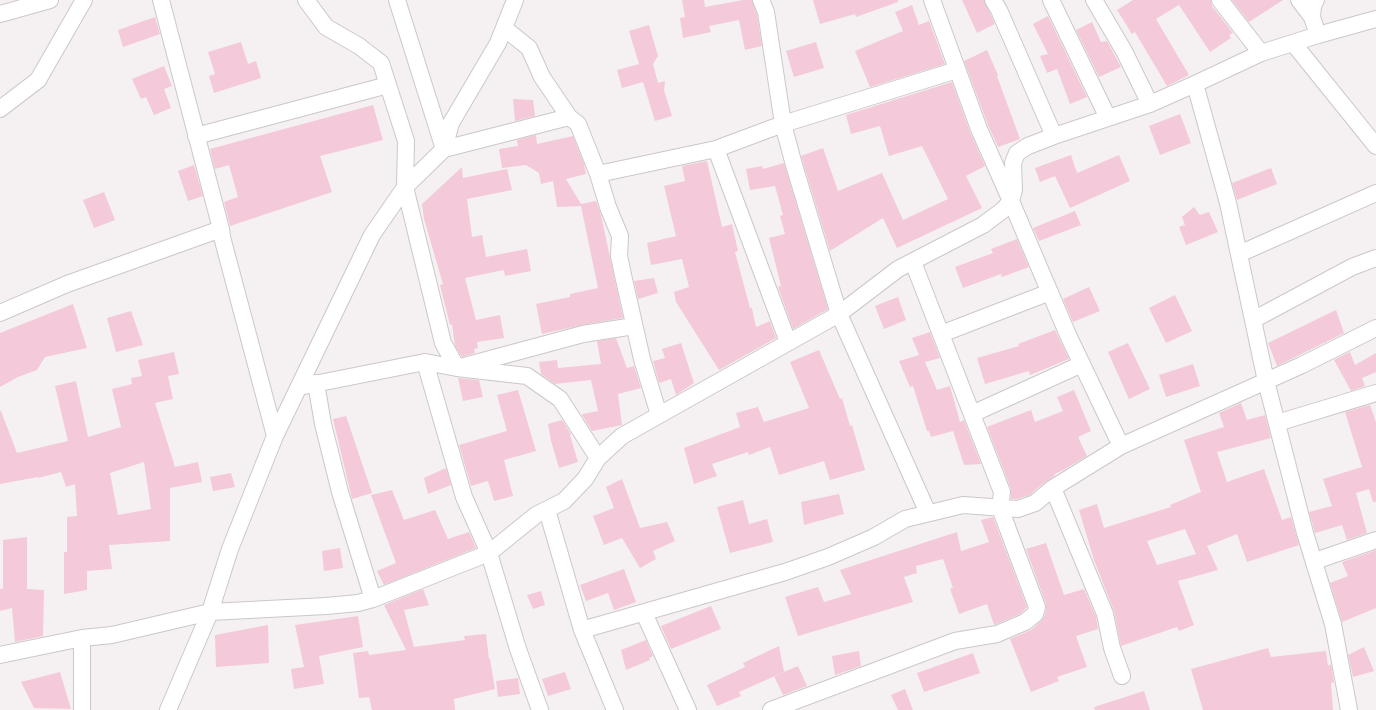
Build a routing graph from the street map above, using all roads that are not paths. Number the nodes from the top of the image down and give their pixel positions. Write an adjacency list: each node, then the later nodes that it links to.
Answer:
1 (50, 0): 15 (street)
2 (84, 0): 26 (street)
3 (160, 0): 30 (street)
4 (306, 0): 24 (street)
5 (396, 0): 33 (street)
6 (515, 0): 18 (street)
7 (761, 0): 29 (street)
8 (932, 0): 22 (street)
9 (993, 0): 31 (street)
10 (1051, 0): 28 (street)
11 (1094, 0): 25 (street)
12 (1220, 0): 21 (street)
13 (1299, 0): 16 (street)
14 (1316, 0): 16 (street)
15 (0, 14)
16 (1312, 17): 19 (street)
17 (1376, 20): 19 (street)
18 (504, 28): 27 (street); 33 (street)
19 (1318, 35): 20 (street)
20 (1293, 43): 21 (street); 32 (street)
21 (1261, 53): 23 (street)
22 (957, 70): 29 (street); 38 (street)
23 (1195, 84): 25 (street); 40 (street)
24 (388, 85): 30 (street); 36 (street)
25 (1150, 104): 28 (street)
26 (0, 109)
27 (569, 117): 33 (street); 35 (street)
28 (1108, 118): 31 (street)
29 (783, 124): 34 (street); 45 (street)
30 (196, 136): 39 (street)
31 (1054, 136): 38 (street)
32 (1376, 146)
33 (444, 149): 36 (street)
34 (716, 149): 35 (street); 50 (street)
35 (598, 174): 47 (street)
36 (405, 187): 53 (street); 56 (street)
37 (1376, 193): 40 (street)
38 (1011, 201): 42 (street); 43 (street)
39 (221, 229): 44 (street); 61 (street)
40 (1239, 254): 46 (street)
41 (1376, 258): 46 (street)
42 (913, 262): 45 (street); 49 (street)
43 (1050, 292): 49 (street); 52 (street)
44 (0, 313)
45 (839, 314): 50 (street); 67 (street)
46 (1253, 320): 54 (street)
47 (634, 326): 53 (street); 59 (street)
48 (1376, 328): 54 (street)
49 (941, 334): 58 (street)
50 (788, 342): 59 (street)
51 (425, 362): 53 (street); 55 (street); 69 (street)
52 (1082, 364): 58 (street); 62 (street)
53 (457, 368): 63 (street)
54 (1266, 381): 60 (street); 62 (street)
55 (316, 383): 56 (street); 71 (street)
56 (299, 387): 61 (street)
57 (1376, 393): 60 (street)
58 (972, 414): 65 (street)
59 (659, 415): 63 (street)
60 (1278, 423): 70 (street)
61 (276, 436): 72 (street)
62 (1121, 446): 64 (street)
63 (598, 458): 66 (street)
64 (1053, 488): 65 (street); 77 (street)
65 (1000, 508): 67 (street); 83 (street)
66 (547, 510): 69 (street); 74 (street)
67 (928, 513): 73 (street)
68 (1376, 540): 70 (street)
69 (488, 553): 71 (street); 80 (street)
70 (1315, 561): 84 (street)
71 (372, 600): 72 (street)
72 (210, 612): 75 (street); 79 (street)
73 (644, 613): 74 (street); 82 (street)
74 (582, 630): 81 (street)
75 (82, 638): 76 (street); 78 (street)
76 (0, 654)
77 (1122, 676)
78 (82, 710)
79 (168, 710)
80 (540, 710)
81 (615, 710)
82 (688, 710)
83 (771, 710)
84 (1349, 710)

